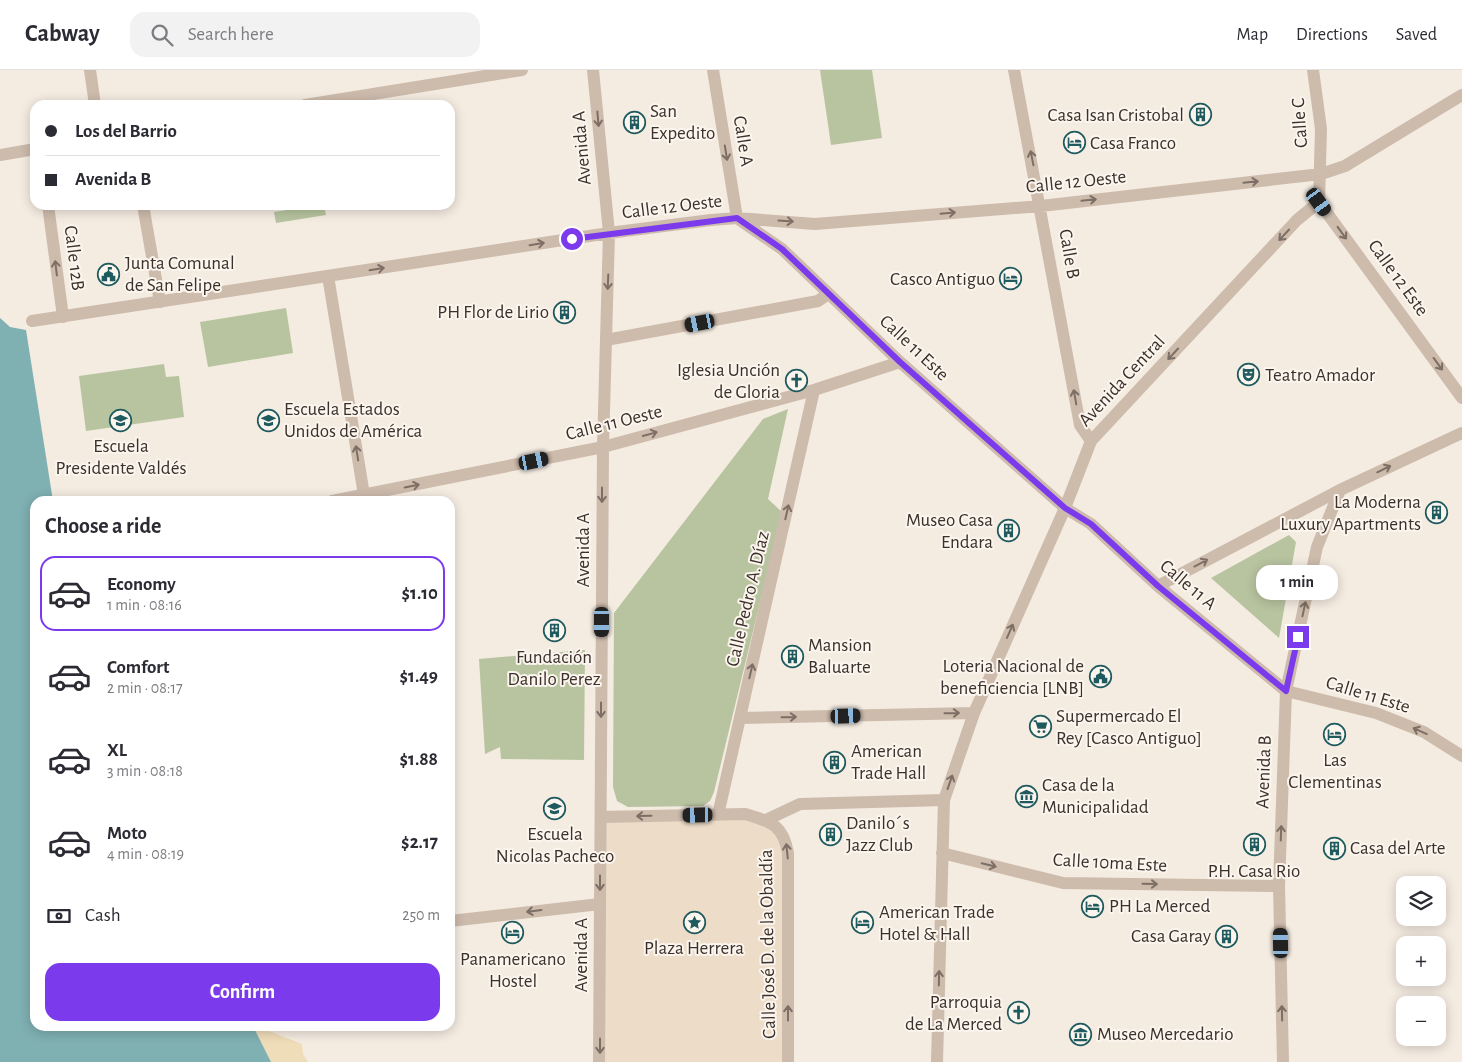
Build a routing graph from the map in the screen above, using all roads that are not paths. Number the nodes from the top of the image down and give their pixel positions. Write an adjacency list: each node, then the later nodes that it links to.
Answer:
1 (90, 70): 8 (street)
2 (522, 70): 9 (street)
3 (593, 70): 18 (street, Avenida A, one-way to 18)
4 (713, 70): 17 (street, Calle A, one-way to 17)
5 (1014, 70): 14 (street, Calle B, one-way to 5)
6 (1314, 70): 12 (street, Calle C)
7 (1462, 95): 12 (street)
8 (94, 100)
9 (337, 100)
10 (30, 150): 11 (street)
11 (0, 155)
12 (1321, 174): 13 (street); 14 (street, Calle 12 Oeste, one-way to 12)
13 (1319, 202): 27 (street, Calle 12 Este, one-way to 27); 29 (street, Avenida Central, one-way to 29)
14 (1041, 206): 17 (street, Calle 12 Oeste, one-way to 14); 29 (street, Calle B, one-way to 14)
15 (49, 210): 22 (street, Calle 12B, one-way to 15)
16 (144, 210): 21 (street)
17 (737, 218): 18 (street, Calle 12 Oeste); 20 (street, Calle 11 Este)
18 (609, 233): 19 (street, Calle 12 Oeste, one-way to 18); 24 (street, Avenida A, one-way to 24)
19 (328, 276): 21 (street, Calle 12 Oeste); 32 (street, one-way to 19)
20 (828, 294): 24 (street); 25 (street, Calle 11 Este)
21 (160, 302): 22 (street, Calle 12 Oeste)
22 (62, 317): 23 (street, Calle 12 Oeste)
23 (32, 321)
24 (606, 340): 30 (street, Avenida A)
25 (900, 362): 26 (street, Calle 11 Oeste); 34 (street, Calle 11 Este)
26 (814, 390): 30 (street, Calle 11 Oeste, one-way to 26); 38 (street, Calle Pedro A. Díaz, one-way to 26)
27 (1462, 398)
28 (1462, 433): 31 (street, one-way to 28)
29 (1092, 441): 34 (street, Avenida Central)
30 (603, 446): 33 (street, Calle 11 Oeste, one-way to 30); 42 (street, Avenida A, one-way to 42)
31 (1340, 490): 35 (street, one-way to 31); 36 (street, Avenida B, one-way to 31)
32 (365, 496)
33 (374, 496)
34 (1065, 508): 35 (street, Calle 11 A); 37 (street, Avenida Central, one-way to 34)
35 (1158, 586): 36 (street, Calle 11 A)
36 (1286, 691): 39 (street, Calle 11 Este, one-way to 36); 45 (street, Avenida B, one-way to 36)
37 (974, 713): 38 (street, one-way to 37); 40 (street, Avenida Central, one-way to 37)
38 (741, 718): 41 (street, Calle Pedro A. Díaz)
39 (1462, 756)
40 (944, 800): 43 (street); 44 (street, Avenida Central)
41 (718, 815): 42 (street, Calle José D. de la Obaldía, one-way to 42); 43 (street, Calle José D. de la Obaldía)
42 (601, 817): 46 (street, Avenida A, one-way to 46)
43 (766, 820): 49 (street, Calle José D. de la Obaldía, one-way to 43)
44 (942, 853): 45 (street, Calle 10ma Este, one-way to 45); 50 (street, Avenida Central, one-way to 44)
45 (1279, 886): 51 (street, Avenida B, one-way to 45)
46 (600, 904): 47 (street, one-way to 47); 48 (street, Avenida A, one-way to 48)
47 (455, 920)
48 (600, 1062)
49 (788, 1062)
50 (937, 1062)
51 (1283, 1062)

